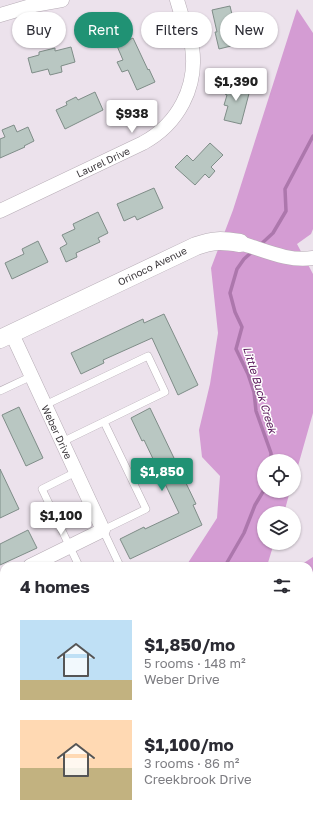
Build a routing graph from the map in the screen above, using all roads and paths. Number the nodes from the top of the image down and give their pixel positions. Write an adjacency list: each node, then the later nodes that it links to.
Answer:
1 (62, 0): 3 (street)
2 (177, 0): 4 (street, Laurel Drive)
3 (0, 14)
4 (0, 211)
5 (240, 243): 6 (street, Orinoco Avenue); 7 (street, Orinoco Avenue)
6 (313, 258)
7 (6, 337): 8 (street, Weber Drive)
8 (32, 376): 9 (lane); 10 (street, Weber Drive)
9 (0, 391)
10 (45, 405): 11 (lane); 12 (street, Weber Drive)
11 (104, 422): 12 (lane); 14 (lane)
12 (62, 442): 13 (street, Weber Drive)
13 (76, 472): 14 (street, Weber Drive); 15 (lane)
14 (103, 530): 15 (street); 18 (lane)
15 (70, 546): 16 (street); 17 (lane)
16 (38, 562)
17 (77, 562)
18 (118, 562)

